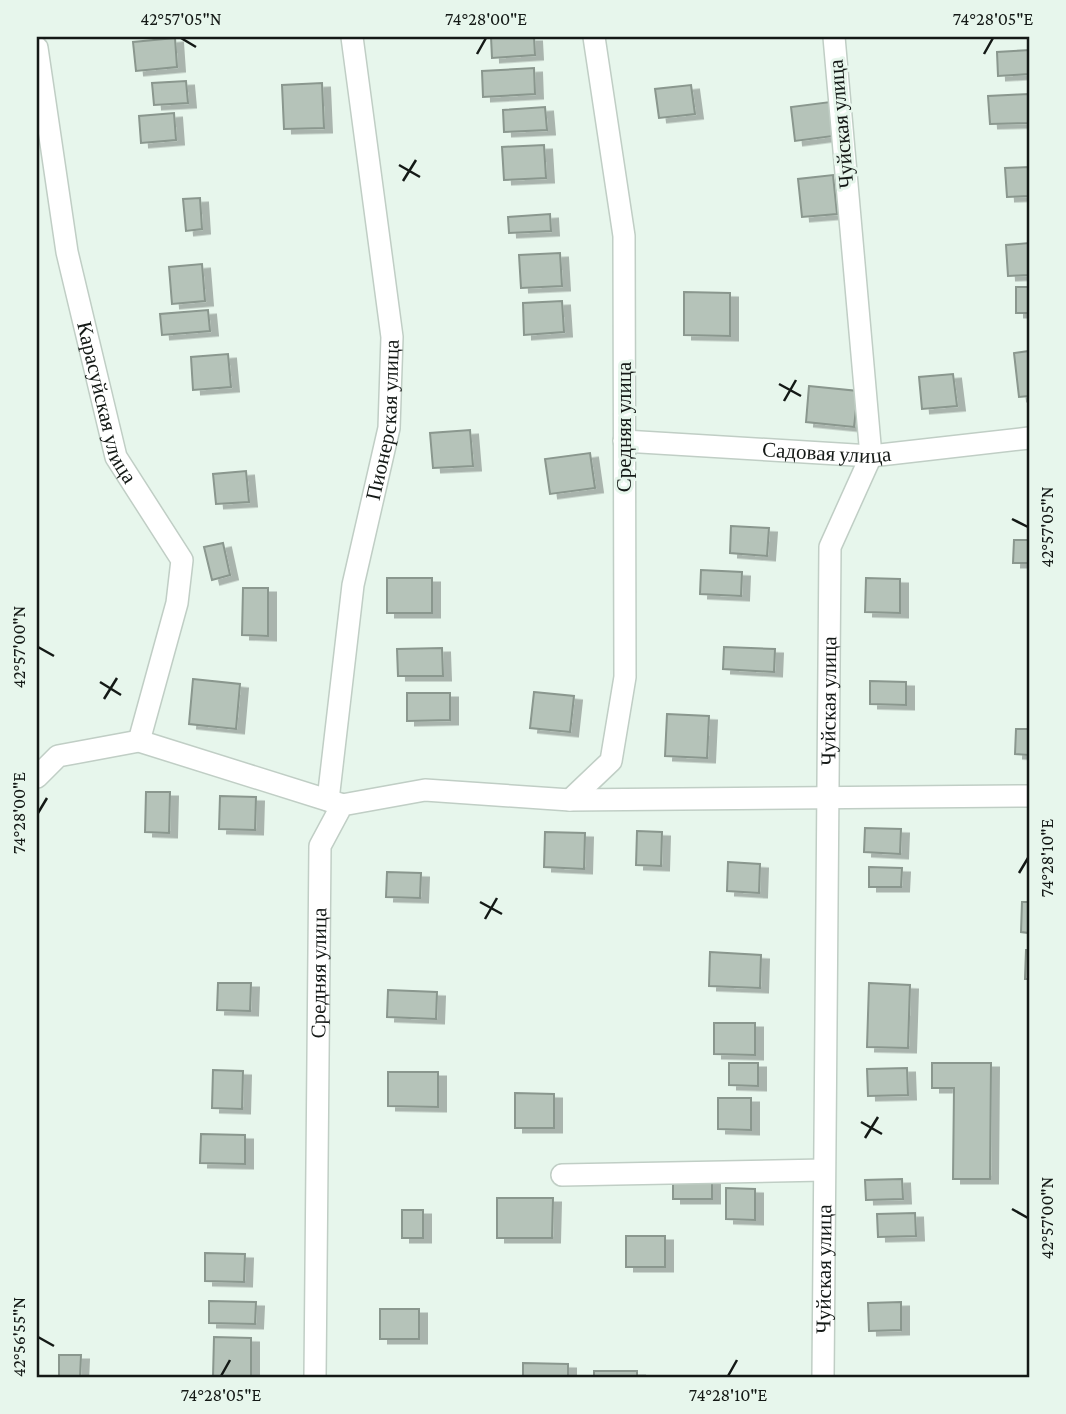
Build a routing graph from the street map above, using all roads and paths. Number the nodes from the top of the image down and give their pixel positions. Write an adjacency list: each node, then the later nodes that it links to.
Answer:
1 (352, 37): 13 (street, Пионерская улица)
2 (594, 37): 6 (street, Средняя улица)
3 (834, 37): 7 (street, Чуйская улица)
4 (37, 48): 8 (street, Карасуйская улица)
5 (1029, 438): 7 (street, Садовая улица)
6 (624, 441): 7 (street, Садовая улица); 12 (street, Средняя улица)
7 (871, 456): 11 (street, Чуйская улица)
8 (139, 741): 9 (street); 13 (street)
9 (37, 777)
10 (1029, 796): 11 (street)
11 (827, 799): 12 (street); 14 (street, Чуйская улица)
12 (569, 800): 13 (street)
13 (335, 802): 16 (street, Средняя улица)
14 (824, 1170): 15 (street); 17 (street, Чуйская улица)
15 (562, 1175)
16 (314, 1377)
17 (823, 1377)

